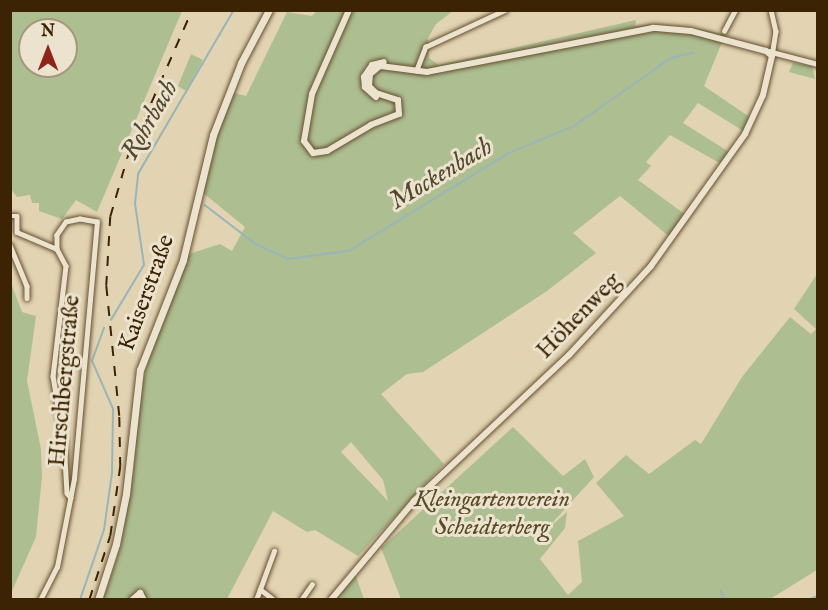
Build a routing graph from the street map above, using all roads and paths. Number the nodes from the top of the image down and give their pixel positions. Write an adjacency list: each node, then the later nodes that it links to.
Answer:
1 (269, 10): 19 (main road, Kaiserstraße)
2 (349, 10): 9 (street)
3 (506, 10): 9 (street)
4 (735, 10): 6 (street)
5 (771, 10): 7 (street, Höhenweg)
6 (724, 31)
7 (770, 53): 8 (street); 9 (street); 25 (street, Höhenweg)
8 (818, 64)
9 (416, 71)
10 (10, 216): 12 (street)
11 (10, 245): 13 (street)
12 (57, 249): 14 (street); 14 (street, Hirschbergstraße)
13 (27, 298)
14 (70, 498): 18 (street, Hirschbergstraße)
15 (274, 551): 17 (street)
16 (312, 584): 24 (street)
17 (260, 589): 22 (street); 23 (street)
18 (40, 600)
19 (98, 600)
20 (132, 600): 21 (street)
21 (144, 600)
22 (256, 600)
23 (274, 600)
24 (301, 600)
25 (331, 600)

